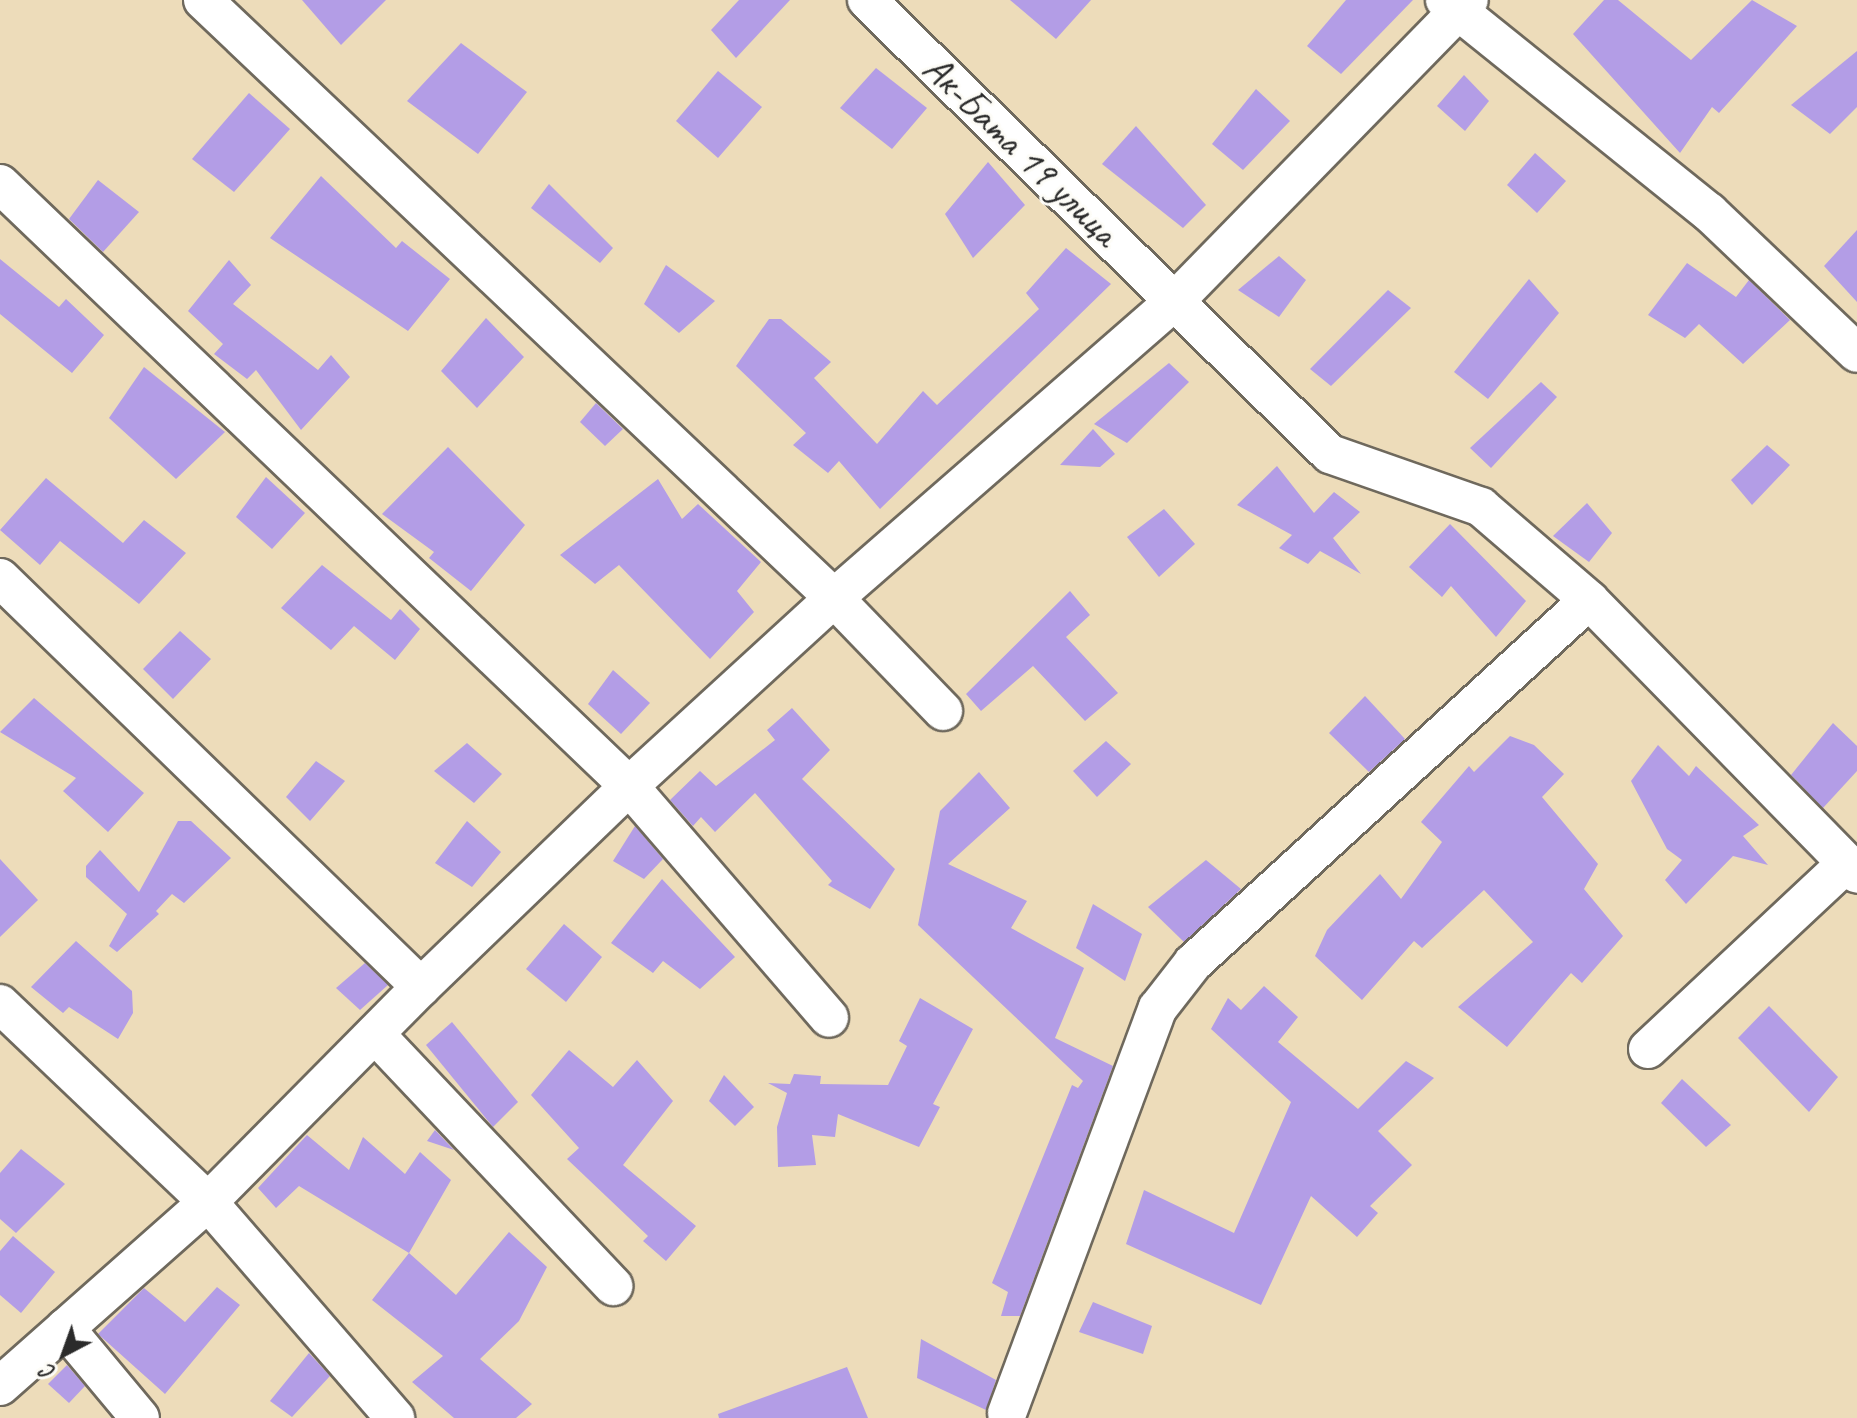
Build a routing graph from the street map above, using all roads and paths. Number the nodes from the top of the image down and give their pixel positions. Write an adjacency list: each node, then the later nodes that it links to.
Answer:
1 (203, 0): 8 (street)
2 (867, 0): 5 (street, Ак-Бата 19 улица)
3 (1457, 4): 5 (street); 6 (street)
4 (0, 184): 11 (street)
5 (1176, 300): 8 (street); 9 (street, Ак-Бата 19 улица)
6 (1857, 353)
7 (0, 578): 13 (street)
8 (834, 598): 10 (street); 11 (street)
9 (1589, 600): 12 (street, Ак-Бата 19 улица); 22 (street)
10 (943, 711)
11 (629, 786): 13 (street); 15 (street)
12 (1852, 868): 17 (street)
13 (421, 987): 16 (street)
14 (0, 1004): 18 (street)
15 (829, 1018)
16 (375, 1034): 18 (street); 19 (street)
17 (1648, 1049)
18 (208, 1202): 20 (street); 24 (street)
19 (613, 1286)
20 (65, 1328): 21 (street); 23 (street)
21 (0, 1386)
22 (1007, 1413)
23 (140, 1418)
24 (395, 1418)

